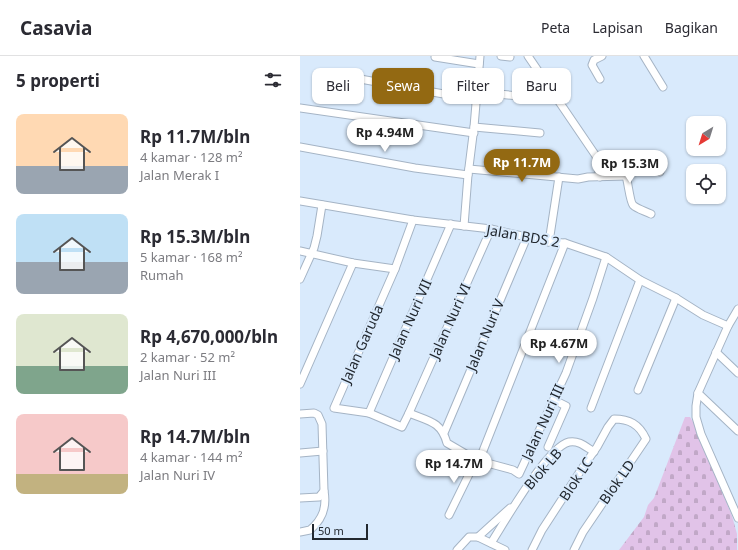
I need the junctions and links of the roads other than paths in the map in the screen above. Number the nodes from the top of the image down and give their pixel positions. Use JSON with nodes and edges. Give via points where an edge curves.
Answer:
{"nodes":[{"id":1,"x":480,"y":56,"type":"edge"},
{"id":2,"x":501,"y":56,"type":"edge"},
{"id":3,"x":528,"y":56,"type":"edge"},
{"id":4,"x":602,"y":56,"type":"edge"},
{"id":5,"x":644,"y":56,"type":"edge"},
{"id":6,"x":435,"y":57,"type":"dead end"},
{"id":7,"x":510,"y":57,"type":"dead end"},
{"id":8,"x":480,"y":64,"type":"junction"},
{"id":9,"x":480,"y":68,"type":"edge"},
{"id":10,"x":600,"y":79,"type":"dead end"},
{"id":11,"x":364,"y":80,"type":"edge"},
{"id":12,"x":663,"y":87,"type":"dead end"},
{"id":13,"x":442,"y":94,"type":"edge"},
{"id":14,"x":477,"y":104,"type":"edge"},
{"id":15,"x":300,"y":108,"type":"edge"},
{"id":16,"x":474,"y":130,"type":"junction"},
{"id":17,"x":540,"y":133,"type":"dead end"},
{"id":18,"x":300,"y":147,"type":"edge"},
{"id":19,"x":468,"y":172,"type":"junction"},
{"id":20,"x":660,"y":172,"type":"dead end"},
{"id":21,"x":626,"y":176,"type":"junction"},
{"id":22,"x":559,"y":177,"type":"junction"},
{"id":23,"x":600,"y":177,"type":"junction"},
{"id":24,"x":300,"y":201,"type":"edge"},
{"id":25,"x":322,"y":205,"type":"junction"},
{"id":26,"x":651,"y":214,"type":"dead end"},
{"id":27,"x":413,"y":220,"type":"junction"},
{"id":28,"x":451,"y":224,"type":"junction"},
{"id":29,"x":464,"y":226,"type":"junction"},
{"id":30,"x":490,"y":229,"type":"junction"},
{"id":31,"x":527,"y":237,"type":"junction"},
{"id":32,"x":549,"y":242,"type":"junction"},
{"id":33,"x":565,"y":243,"type":"junction"},
{"id":34,"x":300,"y":251,"type":"edge"},
{"id":35,"x":310,"y":254,"type":"junction"},
{"id":36,"x":606,"y":257,"type":"junction"},
{"id":37,"x":353,"y":263,"type":"junction"},
{"id":38,"x":395,"y":270,"type":"junction"},
{"id":39,"x":300,"y":279,"type":"edge"},
{"id":40,"x":640,"y":280,"type":"junction"},
{"id":41,"x":676,"y":298,"type":"junction"},
{"id":42,"x":738,"y":309,"type":"edge"},
{"id":43,"x":728,"y":326,"type":"junction"},
{"id":44,"x":716,"y":352,"type":"junction"},
{"id":45,"x":738,"y":373,"type":"edge"},
{"id":46,"x":300,"y":384,"type":"edge"},
{"id":47,"x":638,"y":390,"type":"dead end"},
{"id":48,"x":698,"y":393,"type":"junction"},
{"id":49,"x":554,"y":400,"type":"junction"},
{"id":50,"x":590,"y":408,"type":"dead end"},
{"id":51,"x":369,"y":413,"type":"junction"},
{"id":52,"x":409,"y":413,"type":"junction"},
{"id":53,"x":300,"y":414,"type":"edge"},
{"id":54,"x":626,"y":419,"type":"joint"},
{"id":55,"x":738,"y":431,"type":"edge"},
{"id":56,"x":444,"y":433,"type":"junction"},
{"id":57,"x":548,"y":447,"type":"dead end"},
{"id":58,"x":323,"y":451,"type":"junction"},
{"id":59,"x":594,"y":452,"type":"junction"},
{"id":60,"x":300,"y":453,"type":"edge"},
{"id":61,"x":478,"y":460,"type":"junction"},
{"id":62,"x":324,"y":493,"type":"junction"},
{"id":63,"x":300,"y":498,"type":"edge"},
{"id":64,"x":517,"y":501,"type":"junction"},
{"id":65,"x":449,"y":515,"type":"dead end"},
{"id":66,"x":738,"y":518,"type":"edge"},
{"id":67,"x":300,"y":532,"type":"edge"},
{"id":68,"x":478,"y":537,"type":"junction"},
{"id":69,"x":491,"y":543,"type":"junction"},
{"id":70,"x":457,"y":550,"type":"edge"},
{"id":71,"x":505,"y":550,"type":"edge"},
{"id":72,"x":532,"y":550,"type":"edge"},
{"id":73,"x":574,"y":550,"type":"edge"}],
"edges":[{"from":1,"to":8,"type":"street"},
{"from":2,"to":7,"type":"street"},
{"from":3,"to":23,"type":"street","via":[[596,156]]},
{"from":4,"to":10,"type":"street","via":[[594,60],[592,65]]},
{"from":5,"to":12,"type":"street"},
{"from":6,"to":8,"type":"street"},
{"from":8,"to":9,"type":"street"},
{"from":11,"to":13,"type":"street"},
{"from":14,"to":16,"type":"street"},
{"from":15,"to":16,"type":"street"},
{"from":16,"to":17,"type":"street"},
{"from":16,"to":19,"type":"street"},
{"from":18,"to":19,"type":"street","via":[[415,168]]},
{"from":19,"to":22,"type":"street"},
{"from":19,"to":29,"type":"street"},
{"from":20,"to":21,"type":"street","via":[[645,163],[633,166]]},
{"from":21,"to":23,"type":"street"},
{"from":21,"to":26,"type":"street","via":[[632,204]]},
{"from":22,"to":23,"type":"street"},
{"from":22,"to":32,"type":"street"},
{"from":24,"to":25,"type":"street","name":"Jalan BDS 2"},
{"from":25,"to":27,"type":"street","name":"Jalan BDS 2"},
{"from":25,"to":35,"type":"street","via":[[317,236]]},
{"from":27,"to":28,"type":"street","name":"Jalan BDS 2"},
{"from":27,"to":38,"type":"street"},
{"from":28,"to":29,"type":"street","name":"Jalan BDS 2"},
{"from":28,"to":51,"type":"street","name":"Jalan Nuri VII"},
{"from":29,"to":30,"type":"street","name":"Jalan BDS 2"},
{"from":30,"to":31,"type":"street","name":"Jalan BDS 2"},
{"from":30,"to":52,"type":"street","name":"Jalan Nuri VI"},
{"from":31,"to":32,"type":"street","name":"Jalan BDS 2"},
{"from":31,"to":56,"type":"street","name":"Jalan Nuri V"},
{"from":32,"to":33,"type":"street","name":"Jalan BDS 2"},
{"from":33,"to":36,"type":"street","name":"Jalan BDS 2"},
{"from":33,"to":61,"type":"street"},
{"from":34,"to":35,"type":"street"},
{"from":35,"to":37,"type":"street"},
{"from":35,"to":39,"type":"street"},
{"from":36,"to":40,"type":"street","name":"Jalan BDS 2"},
{"from":36,"to":49,"type":"street","name":"Jalan Nuri III","via":[[594,298]]},
{"from":37,"to":38,"type":"street"},
{"from":37,"to":46,"type":"street"},
{"from":38,"to":51,"type":"street","name":"Jalan Garuda","via":[[334,408]]},
{"from":40,"to":41,"type":"street","name":"Jalan BDS 2"},
{"from":40,"to":50,"type":"street"},
{"from":41,"to":43,"type":"street","name":"Jalan BDS 2","via":[[703,315]]},
{"from":41,"to":47,"type":"street"},
{"from":42,"to":43,"type":"street"},
{"from":43,"to":44,"type":"street"},
{"from":44,"to":45,"type":"street"},
{"from":44,"to":48,"type":"street"},
{"from":48,"to":55,"type":"street"},
{"from":48,"to":66,"type":"street","via":[[696,417],[701,434]]},
{"from":49,"to":57,"type":"street","via":[[566,406]]},
{"from":49,"to":61,"type":"street","name":"Jalan Nuri III","via":[[518,474]]},
{"from":51,"to":52,"type":"street","name":"Jalan Nuri VI","via":[[402,427]]},
{"from":52,"to":56,"type":"street","via":[[438,425]]},
{"from":53,"to":58,"type":"street","via":[[318,415],[322,424]]},
{"from":54,"to":59,"type":"street","name":"Blok LC","via":[[614,419]]},
{"from":54,"to":73,"type":"street","name":"Blok LD","via":[[642,430],[646,439],[583,532]]},
{"from":56,"to":61,"type":"street","via":[[447,442]]},
{"from":58,"to":60,"type":"street"},
{"from":58,"to":62,"type":"street"},
{"from":59,"to":64,"type":"street","name":"Blok LB","via":[[578,442],[568,442],[553,453]]},
{"from":59,"to":72,"type":"street","name":"Blok LC","via":[[542,530]]},
{"from":61,"to":65,"type":"street"},
{"from":62,"to":63,"type":"street","via":[[319,497]]},
{"from":62,"to":67,"type":"street","via":[[326,502],[320,518],[310,530]]},
{"from":64,"to":68,"type":"street","name":"Blok LB"},
{"from":64,"to":69,"type":"street","name":"Blok LB"},
{"from":68,"to":69,"type":"street"},
{"from":68,"to":70,"type":"street","name":"Blok LB","via":[[469,538]]},
{"from":69,"to":71,"type":"street"}]}
